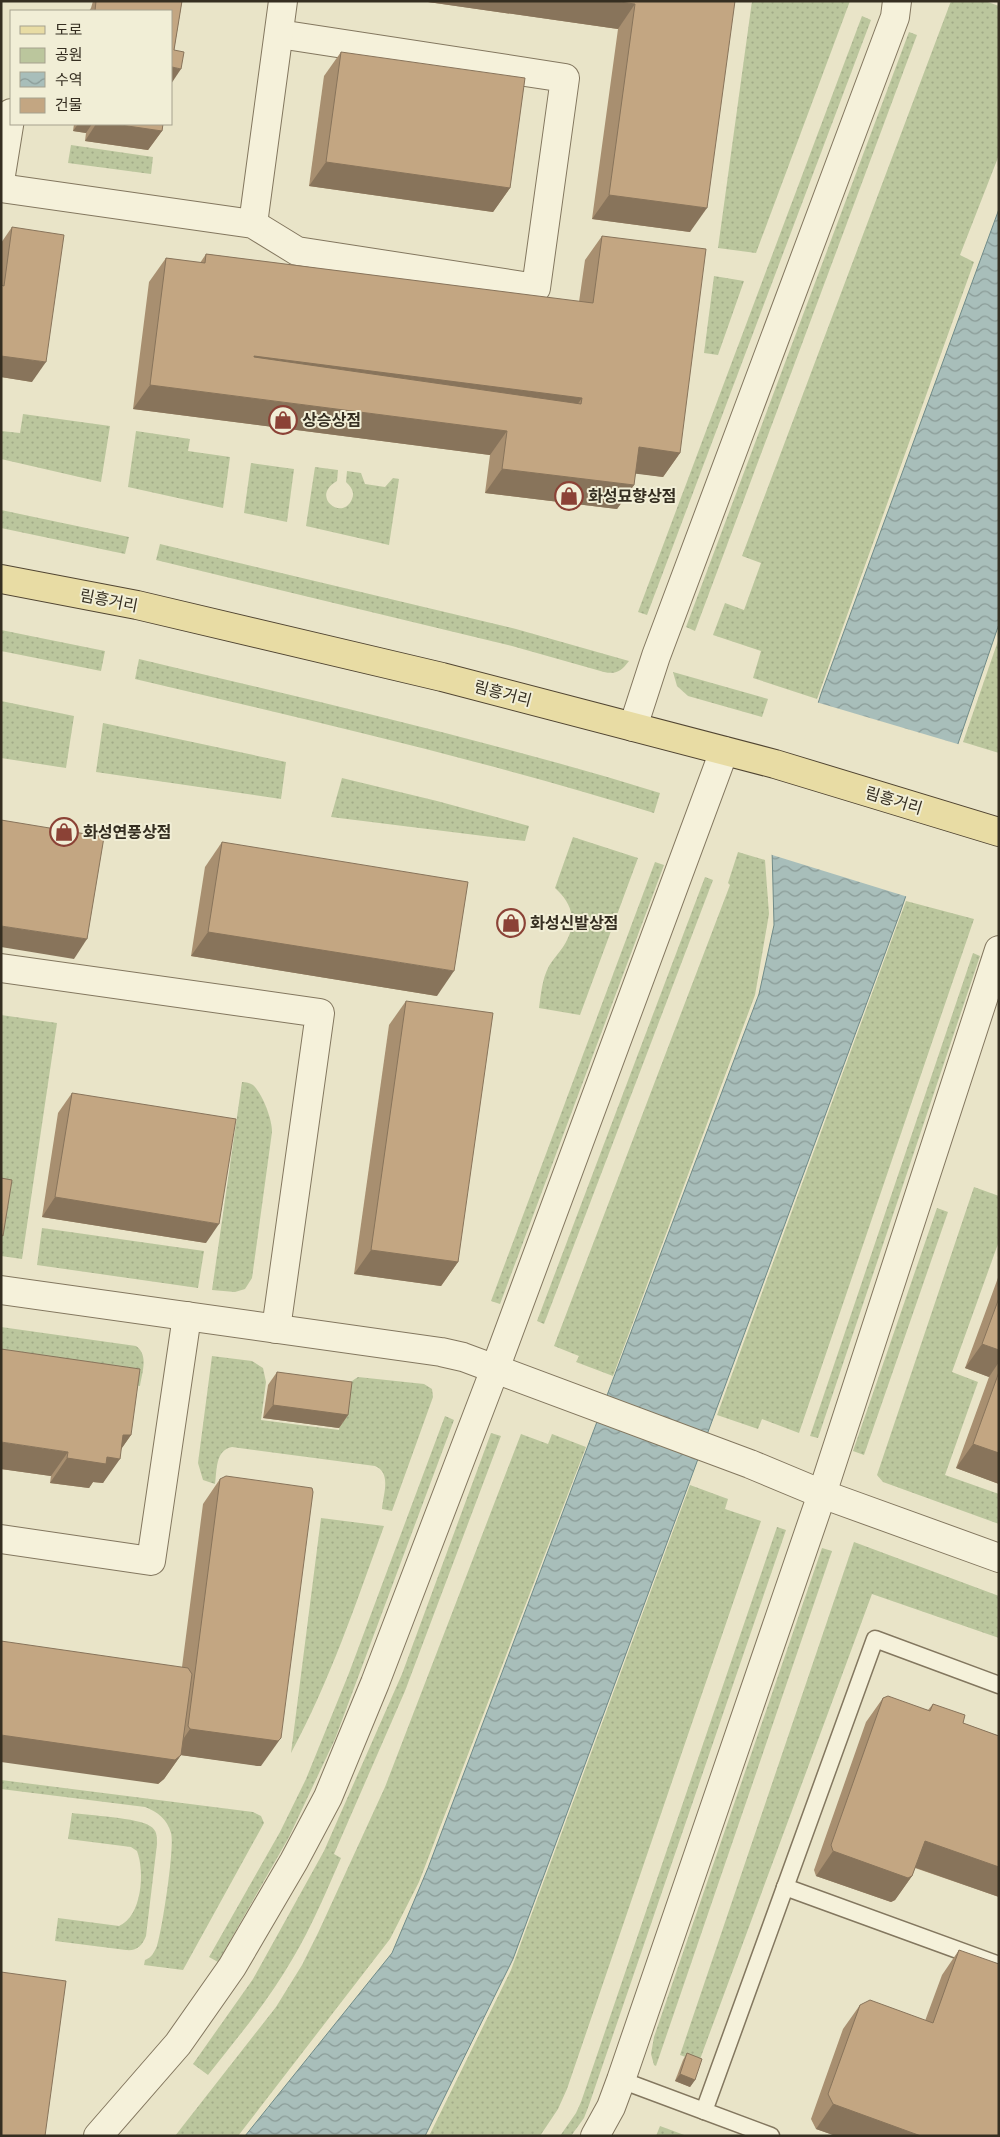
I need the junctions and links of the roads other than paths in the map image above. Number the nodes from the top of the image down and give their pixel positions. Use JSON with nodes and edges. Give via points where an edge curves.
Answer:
{"nodes":[{"id":1,"x":283,"y":1,"type":"edge"},
{"id":2,"x":897,"y":1,"type":"edge"},
{"id":3,"x":279,"y":34,"type":"junction"},
{"id":4,"x":10,"y":119,"type":"edge"},
{"id":5,"x":1,"y":175,"type":"edge"},
{"id":6,"x":1,"y":188,"type":"edge"},
{"id":7,"x":253,"y":224,"type":"junction"},
{"id":8,"x":1,"y":580,"type":"edge"},
{"id":9,"x":633,"y":727,"type":"junction"},
{"id":10,"x":724,"y":751,"type":"junction"},
{"id":11,"x":996,"y":831,"type":"edge"},
{"id":12,"x":999,"y":950,"type":"edge"},
{"id":13,"x":1,"y":968,"type":"edge"},
{"id":14,"x":1,"y":1290,"type":"edge"},
{"id":15,"x":187,"y":1316,"type":"junction"},
{"id":16,"x":276,"y":1329,"type":"junction"},
{"id":17,"x":495,"y":1369,"type":"junction"},
{"id":18,"x":822,"y":1494,"type":"junction"},
{"id":19,"x":1,"y":1539,"type":"edge"},
{"id":20,"x":999,"y":1558,"type":"edge"},
{"id":21,"x":999,"y":1685,"type":"edge"},
{"id":22,"x":786,"y":1887,"type":"junction"},
{"id":23,"x":999,"y":1964,"type":"edge"},
{"id":24,"x":621,"y":2080,"type":"junction"},
{"id":25,"x":704,"y":2111,"type":"junction"},
{"id":26,"x":98,"y":2136,"type":"edge"},
{"id":27,"x":595,"y":2136,"type":"edge"},
{"id":28,"x":771,"y":2136,"type":"edge"}],
"edges":[{"from":1,"to":3,"type":"street"},
{"from":2,"to":9,"type":"street","via":[[895,17],[656,656]]},
{"from":3,"to":7,"type":"street"},
{"from":3,"to":7,"type":"street","via":[[565,78],[536,288],[297,250]]},
{"from":4,"to":5,"type":"street"},
{"from":6,"to":7,"type":"street"},
{"from":8,"to":9,"type":"main road","name":"림흥거리","via":[[137,605],[442,676]]},
{"from":9,"to":10,"type":"main road","name":"림흥거리"},
{"from":10,"to":11,"type":"main road","name":"림흥거리"},
{"from":10,"to":17,"type":"street"},
{"from":12,"to":18,"type":"street"},
{"from":13,"to":16,"type":"street","via":[[320,1013]]},
{"from":14,"to":15,"type":"street"},
{"from":15,"to":16,"type":"street"},
{"from":15,"to":19,"type":"street","via":[[151,1561]]},
{"from":16,"to":17,"type":"street","via":[[441,1352]]},
{"from":17,"to":18,"type":"street"},
{"from":17,"to":26,"type":"street","via":[[328,1797],[232,1967],[178,2044]]},
{"from":18,"to":20,"type":"street"},
{"from":18,"to":24,"type":"street"},
{"from":21,"to":22,"type":"lane","via":[[875,1639]]},
{"from":22,"to":23,"type":"lane"},
{"from":22,"to":25,"type":"lane"},
{"from":24,"to":25,"type":"lane"},
{"from":24,"to":27,"type":"street"},
{"from":25,"to":28,"type":"lane"}]}
